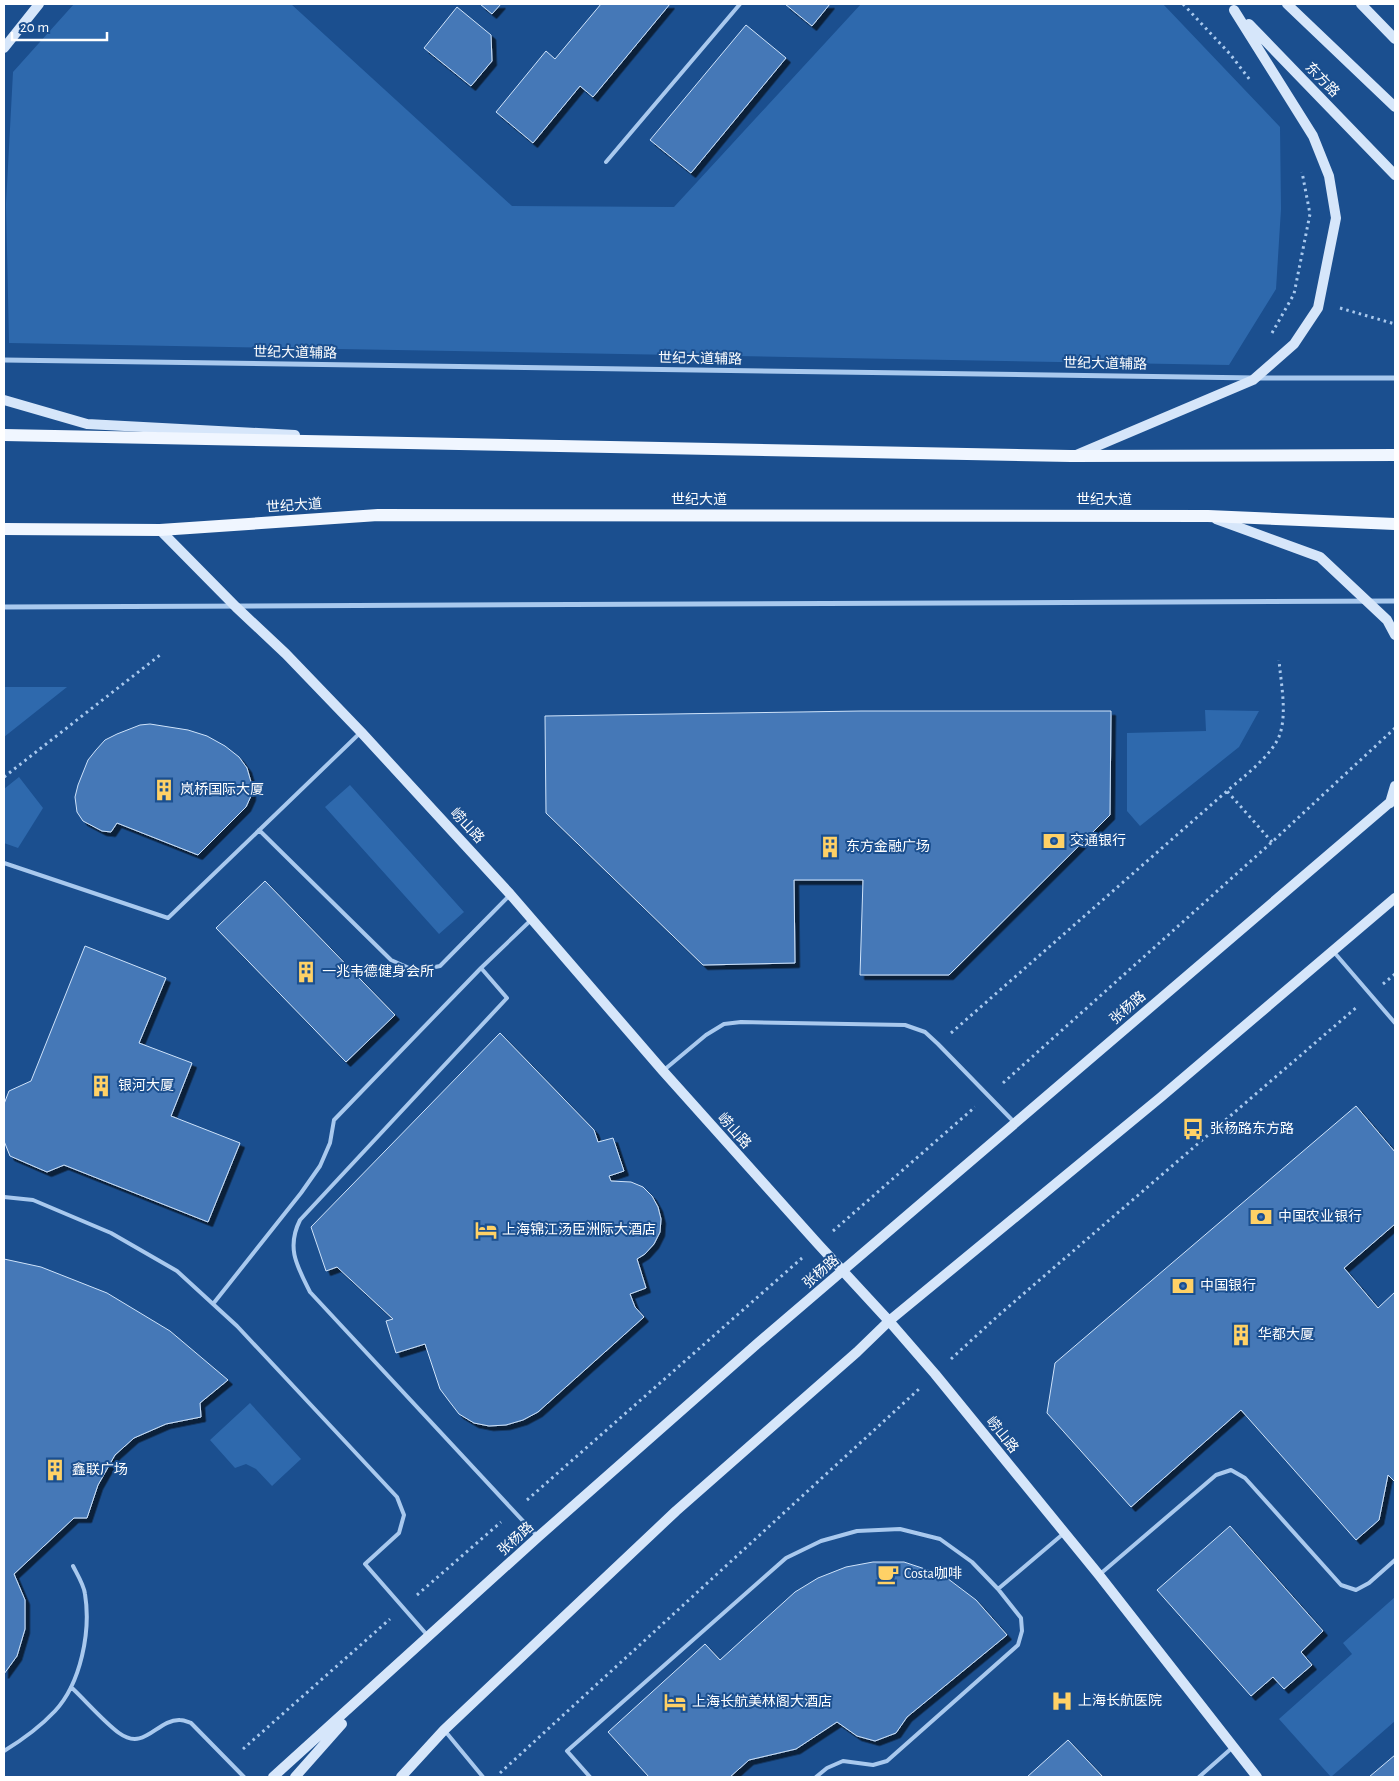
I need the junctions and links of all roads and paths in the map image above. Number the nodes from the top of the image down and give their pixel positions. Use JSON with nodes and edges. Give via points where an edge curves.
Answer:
{"nodes":[{"id":1,"x":39,"y":4,"type":"edge"},
{"id":2,"x":740,"y":4,"type":"edge"},
{"id":3,"x":1182,"y":4,"type":"edge"},
{"id":4,"x":1287,"y":4,"type":"edge"},
{"id":5,"x":1361,"y":4,"type":"edge"},
{"id":6,"x":1232,"y":7,"type":"edge"},
{"id":7,"x":1395,"y":39,"type":"edge"},
{"id":8,"x":4,"y":48,"type":"edge"},
{"id":9,"x":1254,"y":85,"type":"dead end"},
{"id":10,"x":1395,"y":106,"type":"edge"},
{"id":11,"x":606,"y":162,"type":"dead end"},
{"id":12,"x":1301,"y":167,"type":"dead end"},
{"id":13,"x":1395,"y":174,"type":"edge"},
{"id":14,"x":1294,"y":294,"type":"junction"},
{"id":15,"x":1320,"y":302,"type":"junction"},
{"id":16,"x":1395,"y":324,"type":"edge"},
{"id":17,"x":1270,"y":336,"type":"dead end"},
{"id":18,"x":4,"y":360,"type":"edge"},
{"id":19,"x":1256,"y":378,"type":"junction"},
{"id":20,"x":1395,"y":378,"type":"edge"},
{"id":21,"x":4,"y":400,"type":"edge"},
{"id":22,"x":4,"y":435,"type":"edge"},
{"id":23,"x":471,"y":444,"type":"junction"},
{"id":24,"x":1395,"y":455,"type":"edge"},
{"id":25,"x":1072,"y":456,"type":"junction"},
{"id":26,"x":1208,"y":516,"type":"junction"},
{"id":27,"x":1395,"y":524,"type":"edge"},
{"id":28,"x":4,"y":529,"type":"edge"},
{"id":29,"x":160,"y":530,"type":"junction"},
{"id":30,"x":1366,"y":601,"type":"junction"},
{"id":31,"x":1395,"y":601,"type":"edge"},
{"id":32,"x":4,"y":607,"type":"edge"},
{"id":33,"x":236,"y":607,"type":"junction"},
{"id":34,"x":1395,"y":635,"type":"edge"},
{"id":35,"x":160,"y":655,"type":"dead end"},
{"id":36,"x":1279,"y":660,"type":"dead end"},
{"id":37,"x":361,"y":732,"type":"junction"},
{"id":38,"x":4,"y":777,"type":"edge"},
{"id":39,"x":1395,"y":786,"type":"edge"},
{"id":40,"x":1227,"y":791,"type":"junction"},
{"id":41,"x":1392,"y":800,"type":"edge"},
{"id":42,"x":259,"y":830,"type":"junction"},
{"id":43,"x":1272,"y":842,"type":"dead end"},
{"id":44,"x":4,"y":863,"type":"edge"},
{"id":45,"x":510,"y":894,"type":"junction"},
{"id":46,"x":1395,"y":898,"type":"edge"},
{"id":47,"x":531,"y":920,"type":"junction"},
{"id":48,"x":1332,"y":951,"type":"junction"},
{"id":49,"x":481,"y":968,"type":"junction"},
{"id":50,"x":1395,"y":1023,"type":"edge"},
{"id":51,"x":938,"y":1044,"type":"junction"},
{"id":52,"x":663,"y":1071,"type":"junction"},
{"id":53,"x":1016,"y":1124,"type":"junction"},
{"id":54,"x":4,"y":1197,"type":"edge"},
{"id":55,"x":843,"y":1271,"type":"junction"},
{"id":56,"x":213,"y":1304,"type":"junction"},
{"id":57,"x":889,"y":1321,"type":"junction"},
{"id":58,"x":1065,"y":1533,"type":"junction"},
{"id":59,"x":538,"y":1537,"type":"junction"},
{"id":60,"x":1395,"y":1560,"type":"edge"},
{"id":61,"x":73,"y":1566,"type":"dead end"},
{"id":62,"x":1099,"y":1575,"type":"junction"},
{"id":63,"x":998,"y":1589,"type":"junction"},
{"id":64,"x":429,"y":1637,"type":"junction"},
{"id":65,"x":71,"y":1687,"type":"junction"},
{"id":66,"x":368,"y":1693,"type":"junction"},
{"id":67,"x":444,"y":1730,"type":"junction"},
{"id":68,"x":1233,"y":1747,"type":"junction"},
{"id":69,"x":4,"y":1751,"type":"edge"},
{"id":70,"x":418,"y":1760,"type":"junction"},
{"id":71,"x":244,"y":1777,"type":"edge"},
{"id":72,"x":274,"y":1777,"type":"edge"},
{"id":73,"x":295,"y":1777,"type":"edge"},
{"id":74,"x":395,"y":1777,"type":"edge"},
{"id":75,"x":402,"y":1777,"type":"edge"},
{"id":76,"x":483,"y":1777,"type":"edge"},
{"id":77,"x":590,"y":1777,"type":"edge"},
{"id":78,"x":816,"y":1777,"type":"edge"},
{"id":79,"x":1199,"y":1777,"type":"edge"},
{"id":80,"x":1257,"y":1777,"type":"edge"}],
"edges":[{"from":1,"to":8,"type":"main road"},
{"from":2,"to":11,"type":"lane"},
{"from":3,"to":9,"type":"path","via":[[1230,54]]},
{"from":4,"to":10,"type":"main road"},
{"from":5,"to":7,"type":"main road"},
{"from":6,"to":13,"type":"main road","name":"东方路"},
{"from":6,"to":15,"type":"main road","via":[[1313,136],[1329,176],[1336,218]]},
{"from":12,"to":14,"type":"path","via":[[1310,214]]},
{"from":14,"to":15,"type":"path"},
{"from":14,"to":17,"type":"path"},
{"from":15,"to":16,"type":"path"},
{"from":15,"to":19,"type":"main road","via":[[1294,344]]},
{"from":18,"to":19,"type":"street","name":"世纪大道辅路"},
{"from":19,"to":20,"type":"street","name":"世纪大道辅路"},
{"from":19,"to":25,"type":"main road"},
{"from":21,"to":23,"type":"main road","via":[[87,424]]},
{"from":22,"to":23,"type":"main road"},
{"from":23,"to":25,"type":"main road"},
{"from":24,"to":25,"type":"main road"},
{"from":26,"to":27,"type":"main road","name":"世纪大道"},
{"from":26,"to":29,"type":"main road","name":"世纪大道","via":[[378,515]]},
{"from":26,"to":30,"type":"main road","via":[[1320,557]]},
{"from":28,"to":29,"type":"main road","name":"世纪大道"},
{"from":29,"to":33,"type":"main road","name":"崂山路"},
{"from":30,"to":31,"type":"street"},
{"from":30,"to":33,"type":"street"},
{"from":30,"to":34,"type":"main road","via":[[1387,620]]},
{"from":32,"to":33,"type":"street"},
{"from":33,"to":37,"type":"main road","name":"崂山路"},
{"from":35,"to":38,"type":"path"},
{"from":36,"to":40,"type":"path","via":[[1283,713],[1279,735],[1267,754]]},
{"from":37,"to":42,"type":"lane"},
{"from":37,"to":45,"type":"main road","name":"崂山路"},
{"from":39,"to":41,"type":"main road"},
{"from":40,"to":43,"type":"path"},
{"from":40,"to":51,"type":"path"},
{"from":41,"to":53,"type":"main road","name":"张杨路"},
{"from":42,"to":44,"type":"lane","via":[[168,918]]},
{"from":42,"to":45,"type":"lane","via":[[391,960],[416,971],[440,966]]},
{"from":45,"to":47,"type":"main road","name":"崂山路"},
{"from":46,"to":48,"type":"main road"},
{"from":47,"to":49,"type":"lane"},
{"from":47,"to":52,"type":"main road","name":"崂山路"},
{"from":48,"to":50,"type":"lane"},
{"from":48,"to":57,"type":"main road","via":[[1154,1104]]},
{"from":49,"to":56,"type":"lane","via":[[334,1120],[330,1143],[320,1166]]},
{"from":49,"to":59,"type":"lane","via":[[507,998],[300,1220],[292,1244],[297,1268],[310,1292]]},
{"from":51,"to":52,"type":"lane","via":[[924,1032],[905,1025],[741,1022],[724,1024],[706,1035]]},
{"from":51,"to":53,"type":"lane"},
{"from":52,"to":55,"type":"main road","name":"崂山路"},
{"from":53,"to":55,"type":"main road","name":"张杨路"},
{"from":54,"to":56,"type":"lane","via":[[33,1200],[112,1233],[177,1271]]},
{"from":55,"to":57,"type":"main road","name":"崂山路"},
{"from":55,"to":59,"type":"main road","name":"张杨路"},
{"from":56,"to":64,"type":"lane","via":[[397,1497],[404,1515],[399,1533],[365,1564]]},
{"from":57,"to":58,"type":"main road","name":"崂山路"},
{"from":57,"to":67,"type":"main road","via":[[676,1510]]},
{"from":58,"to":62,"type":"main road","name":"崂山路"},
{"from":58,"to":63,"type":"lane"},
{"from":59,"to":64,"type":"main road","name":"张杨路"},
{"from":60,"to":62,"type":"lane","via":[[1356,1590],[1341,1585],[1245,1478],[1231,1470],[1216,1474]]},
{"from":61,"to":65,"type":"lane","via":[[85,1592],[86,1626],[82,1658]]},
{"from":62,"to":68,"type":"main road","name":"崂山路"},
{"from":63,"to":77,"type":"lane","via":[[972,1562],[940,1540],[900,1529],[857,1531],[821,1541],[786,1558],[567,1751]]},
{"from":63,"to":78,"type":"lane","via":[[1021,1618],[1022,1632],[1018,1645],[887,1761],[873,1765],[843,1760]]},
{"from":64,"to":66,"type":"main road","name":"张杨路"},
{"from":65,"to":69,"type":"lane","via":[[56,1710],[26,1737]]},
{"from":65,"to":71,"type":"lane","via":[[120,1734],[132,1739],[144,1738],[166,1723],[180,1720],[192,1723]]},
{"from":66,"to":72,"type":"main road","name":"张杨路"},
{"from":66,"to":73,"type":"main road"},
{"from":67,"to":70,"type":"main road"},
{"from":67,"to":76,"type":"lane"},
{"from":68,"to":79,"type":"lane"},
{"from":68,"to":80,"type":"main road","name":"崂山路"},
{"from":70,"to":74,"type":"main road"},
{"from":70,"to":75,"type":"main road"}]}
